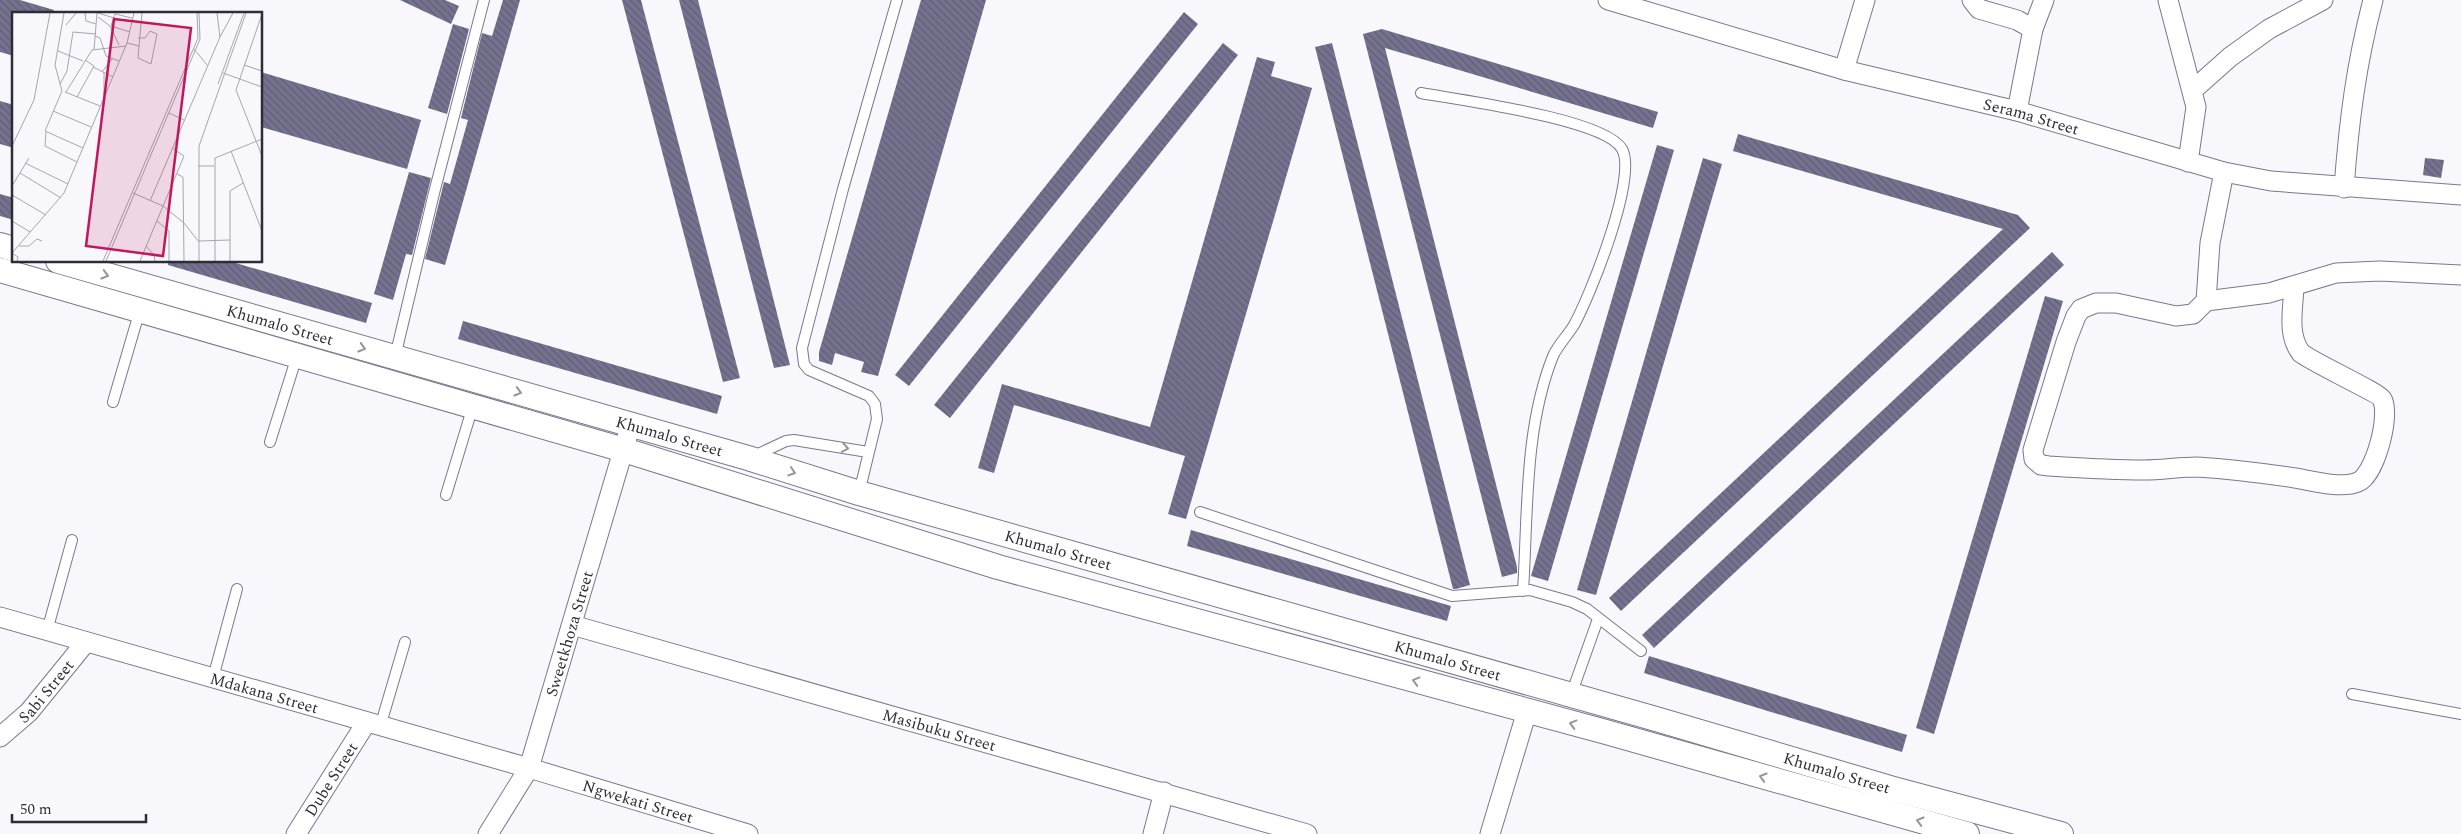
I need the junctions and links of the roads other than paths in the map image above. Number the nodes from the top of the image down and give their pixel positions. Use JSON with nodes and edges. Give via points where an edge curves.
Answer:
{"nodes":[{"id":1,"x":484,"y":0,"type":"edge"},
{"id":2,"x":897,"y":0,"type":"edge"},
{"id":3,"x":1865,"y":0,"type":"edge"},
{"id":4,"x":1972,"y":0,"type":"edge"},
{"id":5,"x":2044,"y":0,"type":"edge"},
{"id":6,"x":2168,"y":0,"type":"edge"},
{"id":7,"x":2323,"y":0,"type":"edge"},
{"id":8,"x":2372,"y":0,"type":"edge"},
{"id":9,"x":1621,"y":2,"type":"edge"},
{"id":10,"x":2033,"y":28,"type":"junction"},
{"id":11,"x":1844,"y":70,"type":"junction"},
{"id":12,"x":2192,"y":90,"type":"junction"},
{"id":13,"x":1421,"y":93,"type":"dead end"},
{"id":14,"x":2017,"y":111,"type":"junction"},
{"id":15,"x":2188,"y":162,"type":"junction"},
{"id":16,"x":2224,"y":172,"type":"junction"},
{"id":17,"x":2344,"y":188,"type":"junction"},
{"id":18,"x":2461,"y":195,"type":"edge"},
{"id":19,"x":62,"y":262,"type":"edge"},
{"id":20,"x":0,"y":270,"type":"edge"},
{"id":21,"x":2461,"y":275,"type":"edge"},
{"id":22,"x":2294,"y":287,"type":"junction"},
{"id":23,"x":2206,"y":301,"type":"junction"},
{"id":24,"x":140,"y":310,"type":"junction"},
{"id":25,"x":297,"y":356,"type":"junction"},
{"id":26,"x":395,"y":357,"type":"junction"},
{"id":27,"x":113,"y":402,"type":"dead end"},
{"id":28,"x":473,"y":406,"type":"junction"},
{"id":29,"x":631,"y":424,"type":"junction"},
{"id":30,"x":270,"y":442,"type":"dead end"},
{"id":31,"x":624,"y":450,"type":"junction"},
{"id":32,"x":868,"y":452,"type":"junction"},
{"id":33,"x":748,"y":458,"type":"junction"},
{"id":34,"x":859,"y":493,"type":"junction"},
{"id":35,"x":446,"y":494,"type":"dead end"},
{"id":36,"x":1200,"y":512,"type":"dead end"},
{"id":37,"x":72,"y":540,"type":"dead end"},
{"id":38,"x":237,"y":589,"type":"dead end"},
{"id":39,"x":1523,"y":591,"type":"junction"},
{"id":40,"x":0,"y":617,"type":"edge"},
{"id":41,"x":1598,"y":619,"type":"junction"},
{"id":42,"x":572,"y":625,"type":"junction"},
{"id":43,"x":48,"y":631,"type":"junction"},
{"id":44,"x":86,"y":642,"type":"junction"},
{"id":45,"x":405,"y":642,"type":"dead end"},
{"id":46,"x":1641,"y":651,"type":"dead end"},
{"id":47,"x":213,"y":678,"type":"junction"},
{"id":48,"x":2352,"y":694,"type":"dead end"},
{"id":49,"x":1571,"y":695,"type":"junction"},
{"id":50,"x":1527,"y":711,"type":"junction"},
{"id":51,"x":2461,"y":714,"type":"edge"},
{"id":52,"x":1656,"y":719,"type":"junction"},
{"id":53,"x":373,"y":725,"type":"junction"},
{"id":54,"x":1606,"y":732,"type":"junction"},
{"id":55,"x":0,"y":737,"type":"edge"},
{"id":56,"x":529,"y":768,"type":"junction"},
{"id":57,"x":1164,"y":792,"type":"junction"},
{"id":58,"x":296,"y":834,"type":"edge"},
{"id":59,"x":488,"y":834,"type":"edge"},
{"id":60,"x":748,"y":834,"type":"edge"},
{"id":61,"x":1153,"y":834,"type":"edge"},
{"id":62,"x":1307,"y":834,"type":"edge"},
{"id":63,"x":1490,"y":834,"type":"edge"},
{"id":64,"x":1967,"y":834,"type":"edge"},
{"id":65,"x":2061,"y":834,"type":"edge"}],
"edges":[{"from":1,"to":26,"type":"lane"},
{"from":2,"to":32,"type":"lane","via":[[802,348],[804,364],[809,370],[869,396],[875,404],[877,419]]},
{"from":3,"to":11,"type":"street"},
{"from":4,"to":10,"type":"street","via":[[1979,9]]},
{"from":5,"to":10,"type":"street"},
{"from":6,"to":12,"type":"street"},
{"from":7,"to":12,"type":"street","via":[[2270,29]]},
{"from":8,"to":17,"type":"street","via":[[2352,92]]},
{"from":9,"to":11,"type":"street","name":"Serama Street"},
{"from":10,"to":14,"type":"street"},
{"from":11,"to":14,"type":"street","name":"Serama Street"},
{"from":12,"to":15,"type":"street","via":[[2197,116]]},
{"from":13,"to":39,"type":"lane","via":[[1570,121],[1607,136],[1622,148],[1627,164],[1621,204],[1589,292],[1574,325],[1554,354],[1535,417]]},
{"from":14,"to":15,"type":"street","name":"Serama Street"},
{"from":15,"to":16,"type":"street","name":"Serama Street"},
{"from":16,"to":17,"type":"street","name":"Serama Street","via":[[2271,181]]},
{"from":16,"to":23,"type":"street","via":[[2210,243]]},
{"from":17,"to":18,"type":"street","name":"Serama Street"},
{"from":19,"to":26,"type":"street","name":"Khumalo Street","one_way":true},
{"from":20,"to":24,"type":"street","name":"Khumalo Street"},
{"from":21,"to":22,"type":"street","via":[[2380,271],[2336,273]]},
{"from":22,"to":23,"type":"street"},
{"from":22,"to":23,"type":"street","via":[[2292,334],[2301,353],[2374,392],[2384,404],[2385,421],[2373,462],[2370,472],[2361,481],[2330,483],[2204,468],[2144,470],[2050,466],[2037,462],[2033,450],[2066,342],[2081,310],[2096,303],[2116,303],[2186,316],[2199,310]]},
{"from":24,"to":25,"type":"street","name":"Khumalo Street"},
{"from":24,"to":27,"type":"lane"},
{"from":25,"to":28,"type":"street","name":"Khumalo Street"},
{"from":25,"to":30,"type":"lane"},
{"from":26,"to":29,"type":"street","name":"Khumalo Street","one_way":true},
{"from":28,"to":31,"type":"street","name":"Khumalo Street"},
{"from":28,"to":35,"type":"lane"},
{"from":29,"to":31,"type":"street","name":"Sweetkhoza Street"},
{"from":29,"to":33,"type":"street","name":"Khumalo Street"},
{"from":31,"to":42,"type":"street","name":"Sweetkhoza Street"},
{"from":50,"to":31,"type":"street","name":"Khumalo Street","one_way":true,"via":[[998,567]]},
{"from":33,"to":32,"type":"lane","one_way":true,"via":[[794,440]]},
{"from":32,"to":34,"type":"lane"},
{"from":33,"to":34,"type":"street","name":"Khumalo Street","one_way":true},
{"from":34,"to":49,"type":"street","name":"Khumalo Street"},
{"from":36,"to":39,"type":"lane","via":[[1452,596]]},
{"from":37,"to":43,"type":"lane"},
{"from":38,"to":47,"type":"lane"},
{"from":39,"to":41,"type":"lane","via":[[1530,590],[1572,602]]},
{"from":40,"to":43,"type":"street","name":"Mdakana Street"},
{"from":41,"to":46,"type":"lane"},
{"from":41,"to":49,"type":"lane"},
{"from":42,"to":56,"type":"street","name":"Sweetkhoza Street"},
{"from":42,"to":57,"type":"street","name":"Masibuku Street"},
{"from":43,"to":44,"type":"street","name":"Mdakana Street"},
{"from":44,"to":47,"type":"street","name":"Mdakana Street"},
{"from":44,"to":55,"type":"street","name":"Sabi Street","via":[[29,712]]},
{"from":45,"to":53,"type":"lane"},
{"from":47,"to":53,"type":"street","name":"Mdakana Street"},
{"from":48,"to":51,"type":"lane"},
{"from":49,"to":52,"type":"street","name":"Khumalo Street"},
{"from":54,"to":50,"type":"street","name":"Khumalo Street","one_way":true},
{"from":50,"to":63,"type":"street"},
{"from":52,"to":54,"type":"street"},
{"from":52,"to":65,"type":"street","name":"Khumalo Street"},
{"from":53,"to":56,"type":"street","name":"Mdakana Street"},
{"from":53,"to":58,"type":"street","name":"Dube Street"},
{"from":64,"to":54,"type":"street","name":"Khumalo Street","one_way":true},
{"from":56,"to":59,"type":"street","name":"Sweetkhoza Street"},
{"from":56,"to":60,"type":"street","name":"Ngwekati Street"},
{"from":57,"to":61,"type":"street"},
{"from":57,"to":62,"type":"street","name":"Masibuku Street"}]}
